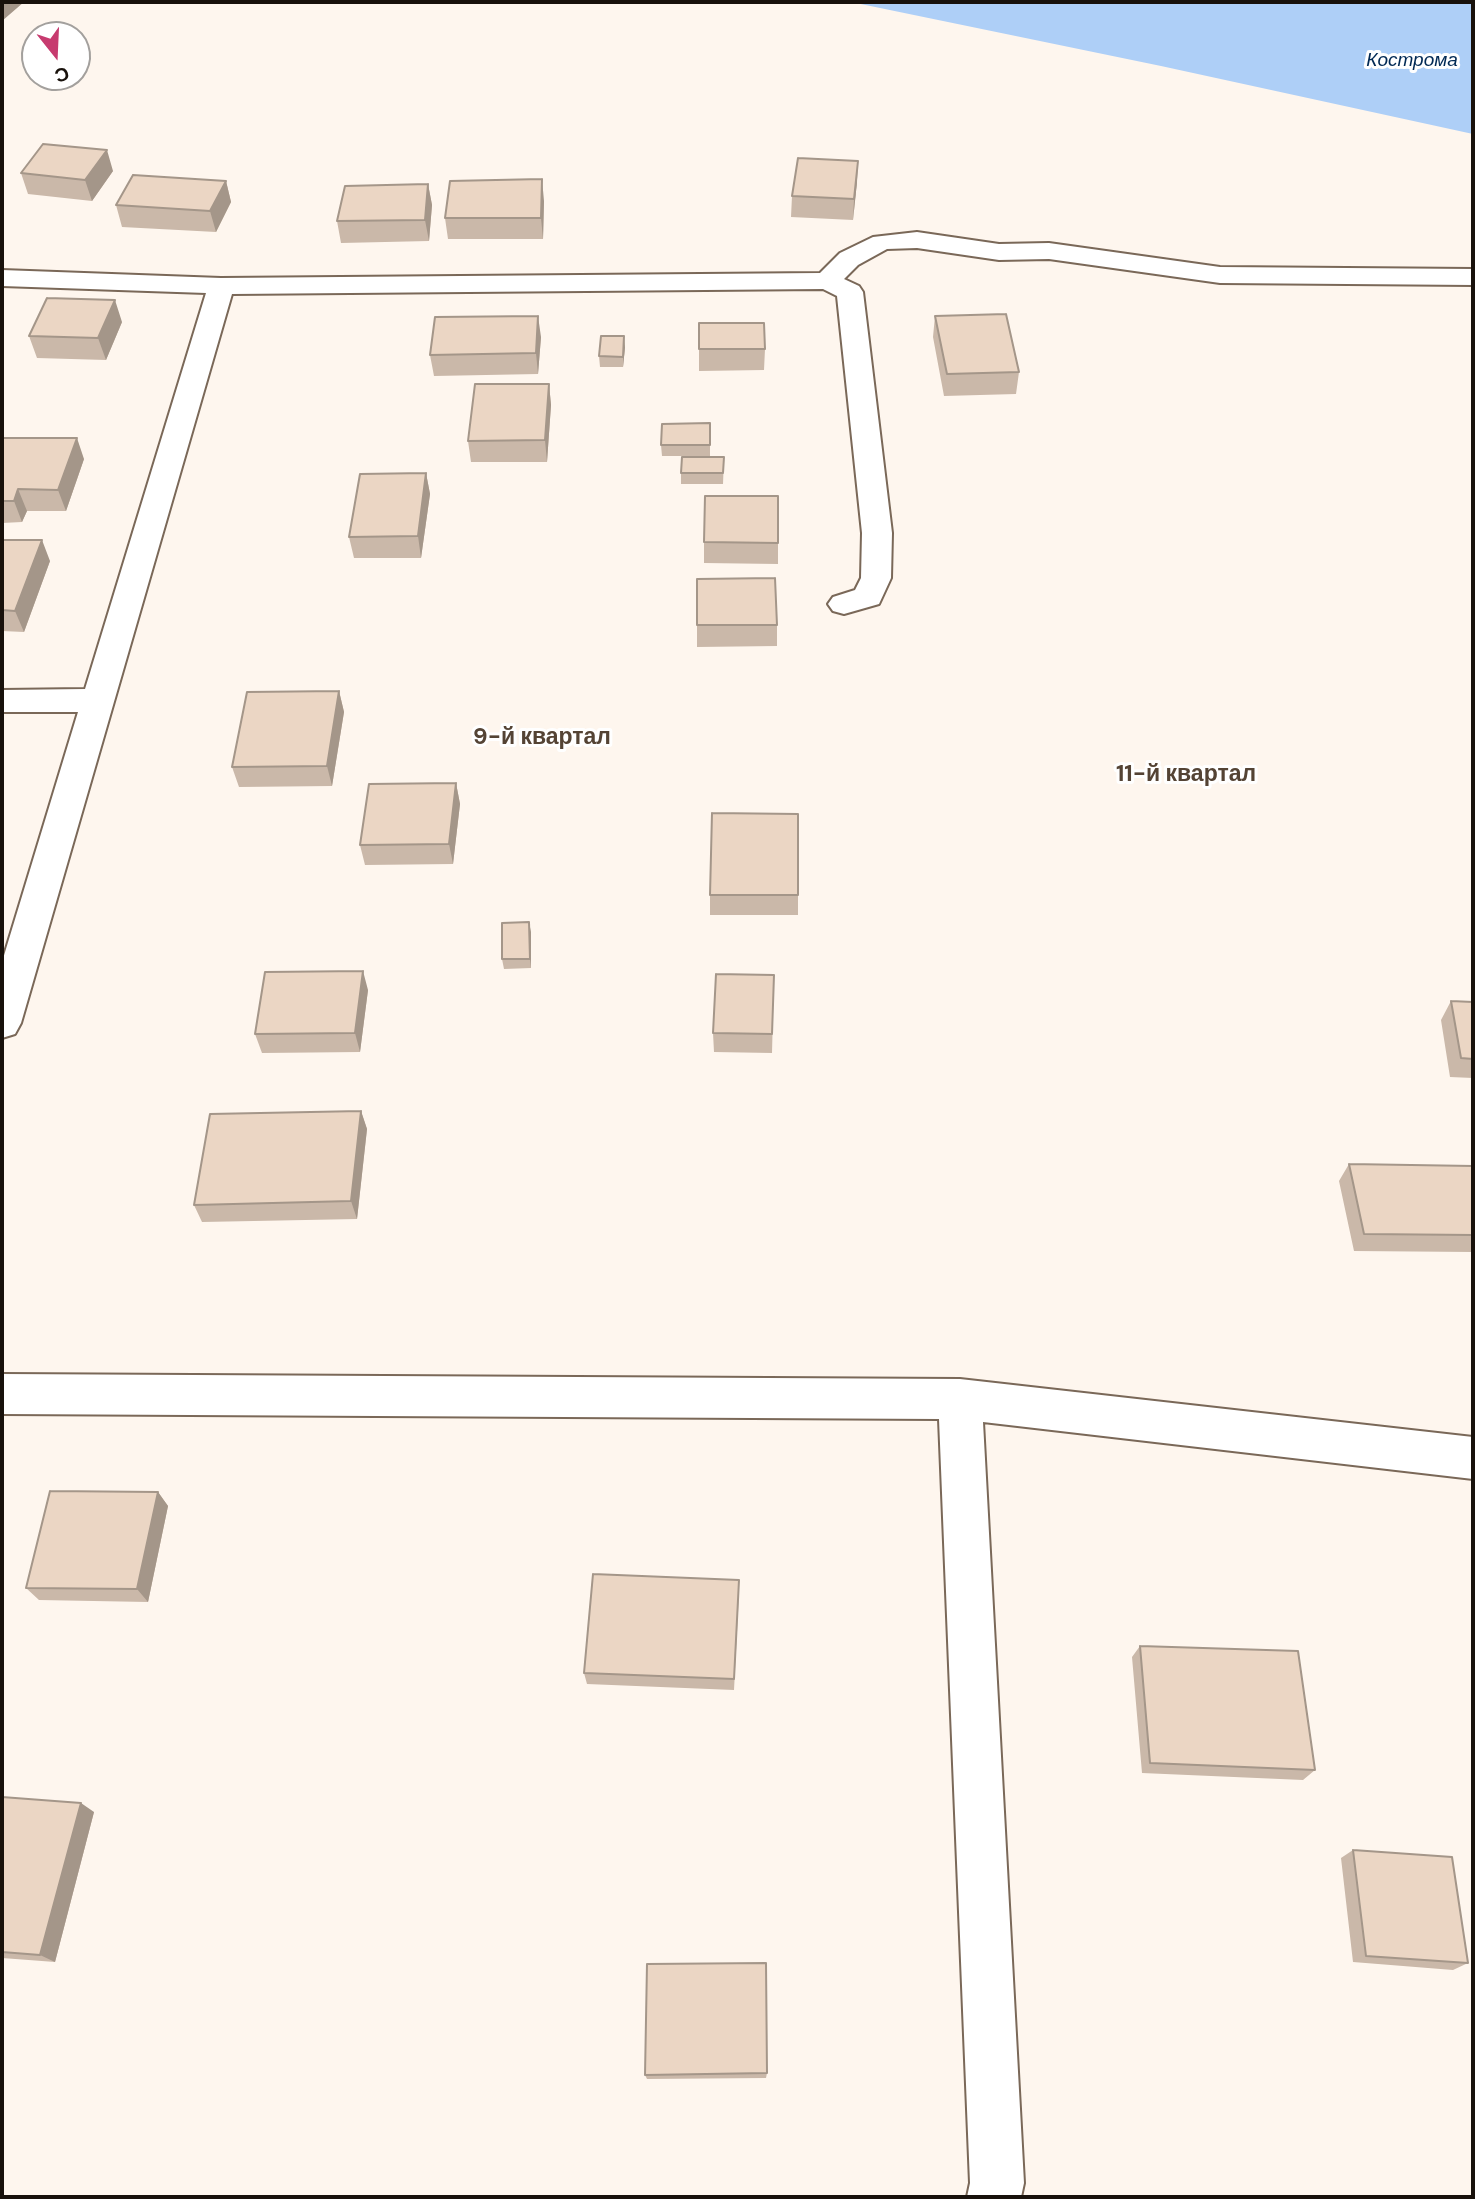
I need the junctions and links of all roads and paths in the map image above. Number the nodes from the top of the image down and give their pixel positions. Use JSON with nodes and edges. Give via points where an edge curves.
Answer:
{"nodes":[{"id":1,"x":1473,"y":277,"type":"edge"},
{"id":2,"x":2,"y":278,"type":"edge"},
{"id":3,"x":827,"y":281,"type":"junction"},
{"id":4,"x":221,"y":286,"type":"junction"},
{"id":5,"x":844,"y":604,"type":"dead end"},
{"id":6,"x":98,"y":700,"type":"junction"},
{"id":7,"x":2,"y":701,"type":"edge"},
{"id":8,"x":2,"y":1023,"type":"edge"},
{"id":9,"x":2,"y":1394,"type":"edge"},
{"id":10,"x":960,"y":1399,"type":"junction"},
{"id":11,"x":1473,"y":1458,"type":"edge"},
{"id":12,"x":994,"y":2197,"type":"edge"}],
"edges":[{"from":1,"to":3,"type":"street","via":[[1220,275],[1049,251],[999,252],[917,240],[882,242],[849,259]]},
{"from":2,"to":4,"type":"street"},
{"from":3,"to":4,"type":"street"},
{"from":3,"to":5,"type":"street","via":[[850,292],[877,533],[876,578],[868,597]]},
{"from":4,"to":6,"type":"street"},
{"from":6,"to":7,"type":"street"},
{"from":6,"to":8,"type":"street"},
{"from":9,"to":10,"type":"street"},
{"from":10,"to":11,"type":"street"},
{"from":10,"to":12,"type":"street","via":[[997,2182]]}]}
